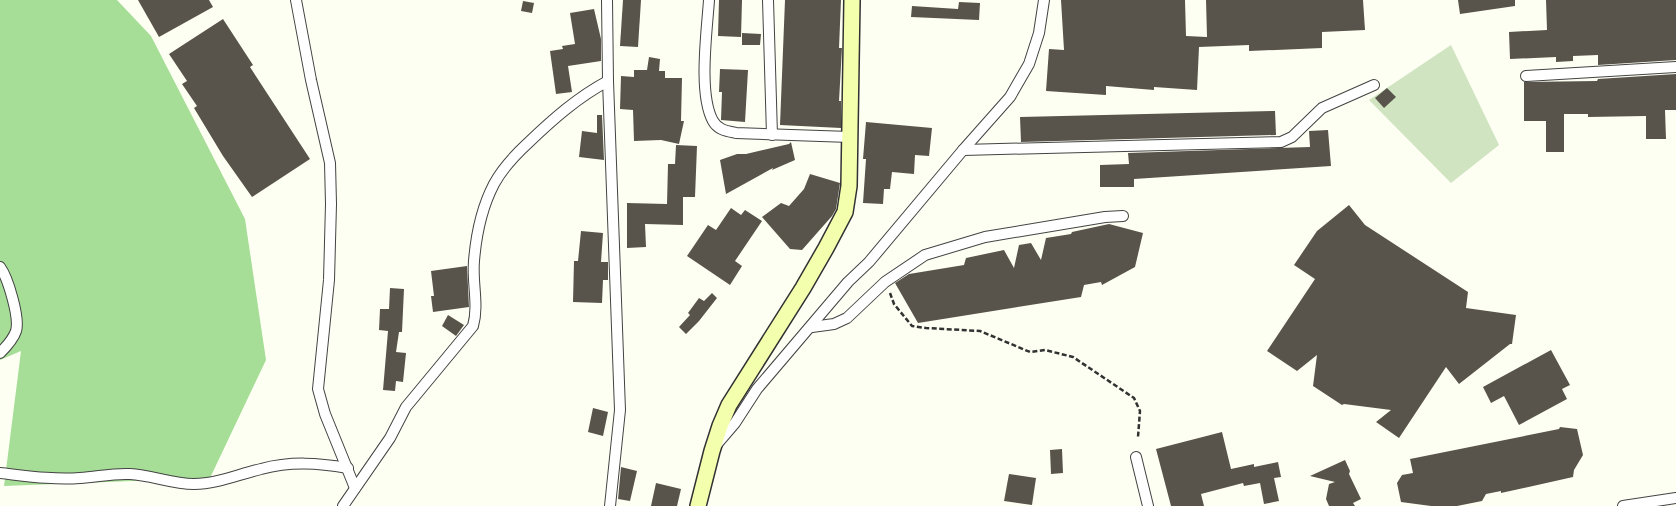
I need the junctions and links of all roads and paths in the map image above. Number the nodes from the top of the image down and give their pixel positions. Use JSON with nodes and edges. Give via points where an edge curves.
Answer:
{"nodes":[{"id":1,"x":296,"y":0,"type":"edge"},
{"id":2,"x":608,"y":0,"type":"edge"},
{"id":3,"x":709,"y":0,"type":"edge"},
{"id":4,"x":768,"y":0,"type":"edge"},
{"id":5,"x":852,"y":0,"type":"edge"},
{"id":6,"x":1044,"y":0,"type":"edge"},
{"id":7,"x":1676,"y":67,"type":"edge"},
{"id":8,"x":1526,"y":76,"type":"dead end"},
{"id":9,"x":608,"y":81,"type":"junction"},
{"id":10,"x":1374,"y":85,"type":"dead end"},
{"id":11,"x":772,"y":135,"type":"junction"},
{"id":12,"x":850,"y":137,"type":"junction"},
{"id":13,"x":962,"y":150,"type":"junction"},
{"id":14,"x":1123,"y":216,"type":"dead end"},
{"id":15,"x":0,"y":267,"type":"edge"},
{"id":16,"x":885,"y":282,"type":"junction"},
{"id":17,"x":812,"y":327,"type":"junction"},
{"id":18,"x":0,"y":353,"type":"edge"},
{"id":19,"x":1138,"y":438,"type":"dead end"},
{"id":20,"x":712,"y":451,"type":"junction"},
{"id":21,"x":1136,"y":457,"type":"dead end"},
{"id":22,"x":348,"y":468,"type":"junction"},
{"id":23,"x":0,"y":473,"type":"edge"},
{"id":24,"x":355,"y":488,"type":"junction"},
{"id":25,"x":1676,"y":498,"type":"edge"},
{"id":26,"x":343,"y":506,"type":"edge"},
{"id":27,"x":610,"y":506,"type":"edge"},
{"id":28,"x":698,"y":506,"type":"edge"},
{"id":29,"x":1148,"y":506,"type":"edge"},
{"id":30,"x":1624,"y":506,"type":"edge"}],
"edges":[{"from":1,"to":22,"type":"street","via":[[330,163],[329,280],[318,389]]},
{"from":2,"to":9,"type":"street"},
{"from":3,"to":11,"type":"street","via":[[706,102],[713,122],[723,130],[736,133]]},
{"from":4,"to":11,"type":"street"},
{"from":5,"to":12,"type":"street"},
{"from":6,"to":13,"type":"street","via":[[1039,32],[1019,84]]},
{"from":7,"to":8,"type":"street"},
{"from":9,"to":24,"type":"street","via":[[558,114],[512,159],[494,184],[480,221],[474,262],[476,312],[473,326],[406,407],[390,438]]},
{"from":9,"to":27,"type":"street","via":[[620,410]]},
{"from":10,"to":13,"type":"street","via":[[1322,108],[1292,137],[1281,142]]},
{"from":11,"to":12,"type":"street"},
{"from":12,"to":20,"type":"street","via":[[850,186],[845,212],[803,288],[729,405]]},
{"from":13,"to":17,"type":"street"},
{"from":14,"to":16,"type":"street","via":[[986,237],[925,255]]},
{"from":15,"to":18,"type":"street","via":[[12,301],[16,330]]},
{"from":16,"to":17,"type":"street","via":[[846,318],[834,324]]},
{"from":16,"to":19,"type":"path","via":[[894,304],[912,326],[980,331],[1030,352],[1045,350],[1073,357],[1134,398],[1140,411]]},
{"from":17,"to":20,"type":"street","via":[[757,389]]},
{"from":20,"to":28,"type":"street"},
{"from":21,"to":29,"type":"street"},
{"from":22,"to":23,"type":"street","via":[[315,463],[286,464],[194,484],[128,474],[51,478]]},
{"from":22,"to":24,"type":"street"},
{"from":24,"to":26,"type":"street"},
{"from":25,"to":30,"type":"street"}]}
